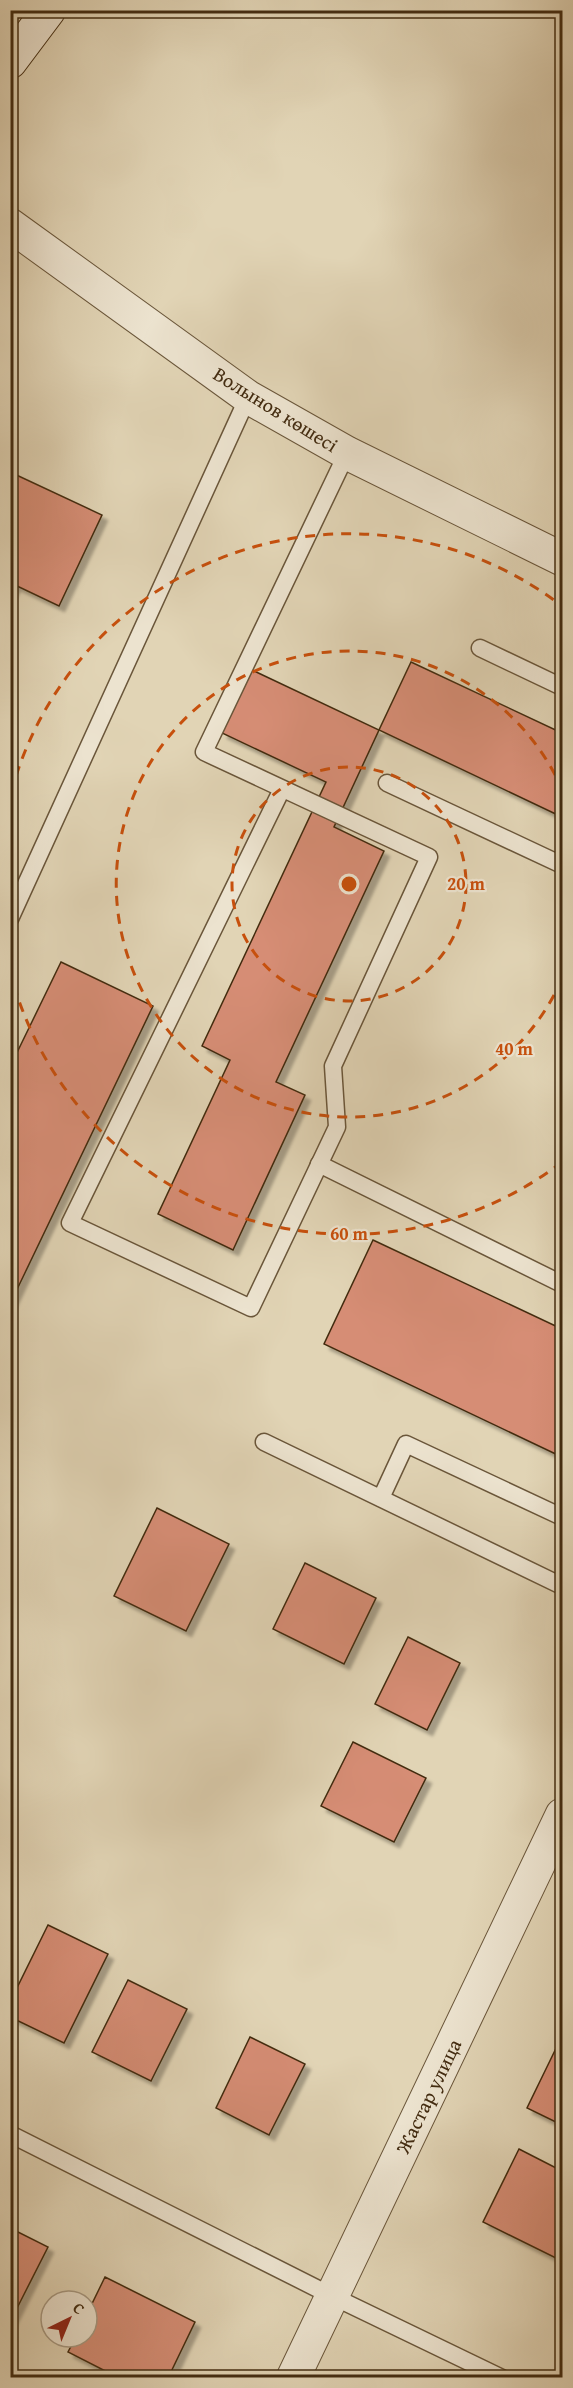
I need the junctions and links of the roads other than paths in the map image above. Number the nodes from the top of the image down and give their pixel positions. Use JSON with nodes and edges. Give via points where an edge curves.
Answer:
{"nodes":[{"id":1,"x":49,"y":10,"type":"edge"},
{"id":2,"x":10,"y":62,"type":"edge"},
{"id":3,"x":10,"y":225,"type":"edge"},
{"id":4,"x":248,"y":397,"type":"junction"},
{"id":5,"x":347,"y":453,"type":"junction"},
{"id":6,"x":562,"y":559,"type":"edge"},
{"id":7,"x":480,"y":648,"type":"dead end"},
{"id":8,"x":562,"y":687,"type":"edge"},
{"id":9,"x":387,"y":783,"type":"dead end"},
{"id":10,"x":282,"y":789,"type":"junction"},
{"id":11,"x":562,"y":866,"type":"edge"},
{"id":12,"x":10,"y":919,"type":"edge"},
{"id":13,"x":319,"y":1164,"type":"junction"},
{"id":14,"x":562,"y":1284,"type":"edge"},
{"id":15,"x":264,"y":1442,"type":"dead end"},
{"id":16,"x":381,"y":1498,"type":"junction"},
{"id":17,"x":562,"y":1517,"type":"edge"},
{"id":18,"x":562,"y":1586,"type":"edge"},
{"id":19,"x":562,"y":1815,"type":"edge"},
{"id":20,"x":10,"y":2134,"type":"edge"},
{"id":21,"x":332,"y":2296,"type":"junction"},
{"id":22,"x":293,"y":2378,"type":"edge"},
{"id":23,"x":502,"y":2378,"type":"edge"}],
"edges":[{"from":1,"to":2,"type":"street"},
{"from":3,"to":4,"type":"street","name":"Волынов көшесі"},
{"from":4,"to":5,"type":"street","name":"Волынов көшесі"},
{"from":4,"to":12,"type":"lane"},
{"from":5,"to":6,"type":"street","name":"Волынов көшесі"},
{"from":5,"to":10,"type":"lane","via":[[204,752]]},
{"from":7,"to":8,"type":"lane"},
{"from":9,"to":11,"type":"lane"},
{"from":10,"to":13,"type":"lane","via":[[429,856],[333,1066],[337,1127]]},
{"from":10,"to":13,"type":"lane","via":[[70,1223],[251,1308]]},
{"from":13,"to":14,"type":"lane"},
{"from":15,"to":16,"type":"lane"},
{"from":16,"to":17,"type":"lane","via":[[406,1444]]},
{"from":16,"to":18,"type":"lane"},
{"from":19,"to":21,"type":"street","name":"Жастар улица"},
{"from":20,"to":21,"type":"lane"},
{"from":21,"to":22,"type":"street","name":"Жастар улица"},
{"from":21,"to":23,"type":"lane"}]}
